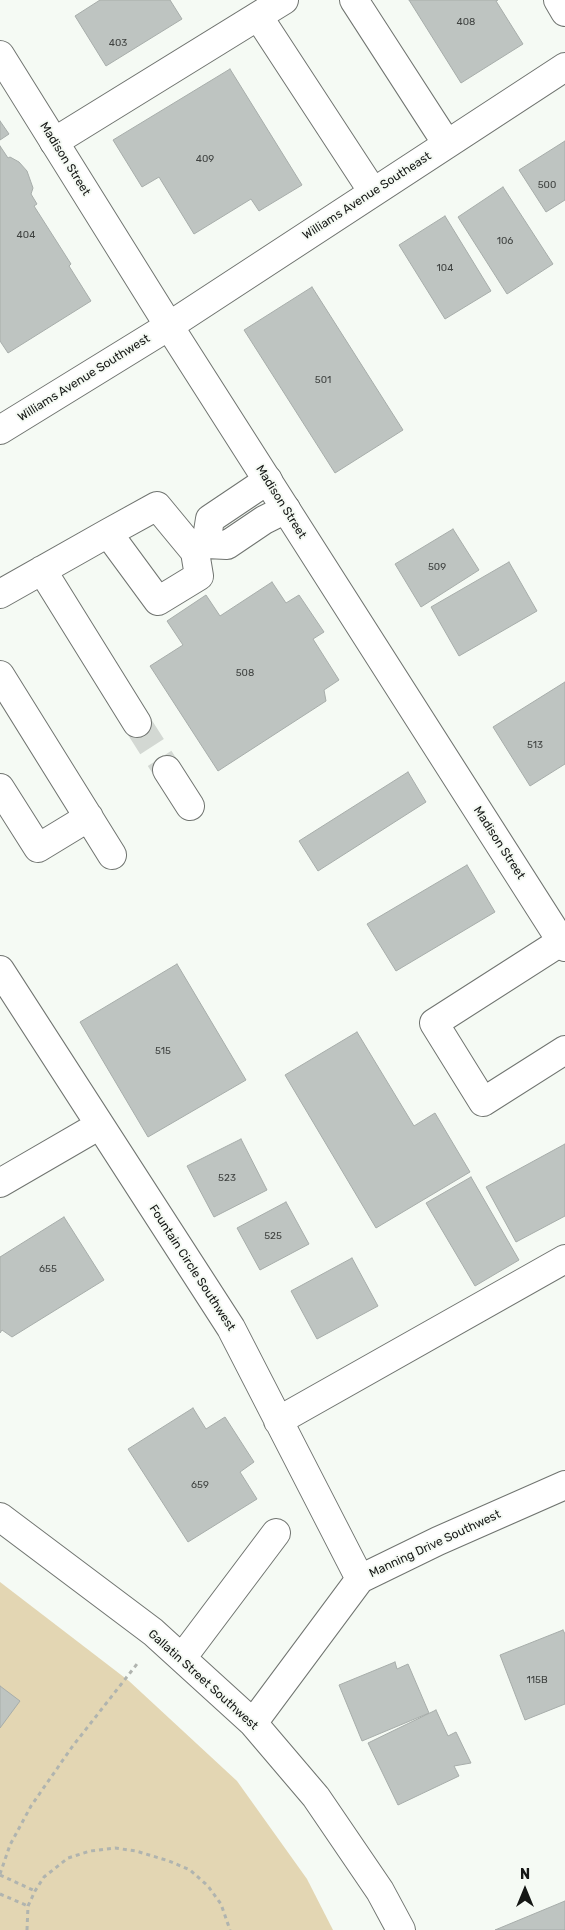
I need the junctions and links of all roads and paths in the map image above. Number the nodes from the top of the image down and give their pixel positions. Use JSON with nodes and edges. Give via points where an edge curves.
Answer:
{"nodes":[{"id":1,"x":284,"y":0,"type":"edge"},
{"id":2,"x":354,"y":0,"type":"edge"},
{"id":3,"x":558,"y":0,"type":"edge"},
{"id":4,"x":565,"y":12,"type":"edge"},
{"id":5,"x":258,"y":16,"type":"junction"},
{"id":6,"x":0,"y":55,"type":"edge"},
{"id":7,"x":565,"y":67,"type":"edge"},
{"id":8,"x":54,"y":142,"type":"junction"},
{"id":9,"x":447,"y":144,"type":"junction"},
{"id":10,"x":373,"y":192,"type":"junction"},
{"id":11,"x":169,"y":326,"type":"junction"},
{"id":12,"x":0,"y":430,"type":"edge"},
{"id":13,"x":268,"y":480,"type":"junction"},
{"id":14,"x":286,"y":509,"type":"junction"},
{"id":15,"x":108,"y":532,"type":"junction"},
{"id":16,"x":200,"y":548,"type":"junction"},
{"id":17,"x":42,"y":570,"type":"junction"},
{"id":18,"x":0,"y":594,"type":"edge"},
{"id":19,"x":4,"y":691,"type":"edge"},
{"id":20,"x":137,"y":723,"type":"tunnel mouth"},
{"id":21,"x":168,"y":770,"type":"tunnel mouth"},
{"id":22,"x":0,"y":788,"type":"edge"},
{"id":23,"x":190,"y":806,"type":"dead end"},
{"id":24,"x":88,"y":817,"type":"junction"},
{"id":25,"x":112,"y":855,"type":"dead end"},
{"id":26,"x":563,"y":944,"type":"edge"},
{"id":27,"x":0,"y":970,"type":"edge"},
{"id":28,"x":565,"y":1050,"type":"edge"},
{"id":29,"x":100,"y":1125,"type":"junction"},
{"id":30,"x":0,"y":1183,"type":"edge"},
{"id":31,"x":565,"y":1259,"type":"edge"},
{"id":32,"x":278,"y":1421,"type":"junction"},
{"id":33,"x":565,"y":1485,"type":"edge"},
{"id":34,"x":0,"y":1517,"type":"edge"},
{"id":35,"x":276,"y":1533,"type":"dead end"},
{"id":36,"x":360,"y":1579,"type":"junction"},
{"id":37,"x":182,"y":1658,"type":"junction"},
{"id":38,"x":137,"y":1664,"type":"dead end"},
{"id":39,"x":253,"y":1723,"type":"junction"},
{"id":40,"x":0,"y":1874,"type":"edge"},
{"id":41,"x":35,"y":1891,"type":"junction"},
{"id":42,"x":0,"y":1894,"type":"edge"},
{"id":43,"x":28,"y":1906,"type":"junction"},
{"id":44,"x":27,"y":1930,"type":"edge"},
{"id":45,"x":230,"y":1930,"type":"edge"},
{"id":46,"x":401,"y":1930,"type":"edge"}],
"edges":[{"from":1,"to":5,"type":"street"},
{"from":2,"to":9,"type":"street"},
{"from":3,"to":4,"type":"street"},
{"from":5,"to":8,"type":"street"},
{"from":5,"to":10,"type":"street"},
{"from":6,"to":8,"type":"street","name":"Madison Street"},
{"from":7,"to":9,"type":"street","name":"Williams Avenue Southeast"},
{"from":8,"to":11,"type":"street","name":"Madison Street"},
{"from":9,"to":10,"type":"street","name":"Williams Avenue Southeast"},
{"from":10,"to":11,"type":"street","name":"Williams Avenue Southeast"},
{"from":11,"to":12,"type":"street","name":"Williams Avenue Southwest"},
{"from":11,"to":13,"type":"street","name":"Madison Street"},
{"from":13,"to":14,"type":"street","name":"Madison Street"},
{"from":13,"to":16,"type":"street","via":[[210,519]]},
{"from":14,"to":16,"type":"street","via":[[226,545]]},
{"from":14,"to":26,"type":"street","name":"Madison Street"},
{"from":15,"to":16,"type":"street","via":[[157,506]]},
{"from":15,"to":16,"type":"street","via":[[158,601],[199,576]]},
{"from":15,"to":17,"type":"street"},
{"from":17,"to":18,"type":"street"},
{"from":17,"to":20,"type":"street"},
{"from":19,"to":24,"type":"street"},
{"from":21,"to":23,"type":"street"},
{"from":22,"to":24,"type":"street","via":[[38,848]]},
{"from":24,"to":25,"type":"street"},
{"from":26,"to":28,"type":"street","via":[[434,1023],[483,1102]]},
{"from":27,"to":29,"type":"street","name":"Fountain Circle Southwest"},
{"from":29,"to":30,"type":"street"},
{"from":29,"to":32,"type":"street","name":"Fountain Circle Southwest","via":[[231,1328]]},
{"from":31,"to":32,"type":"street"},
{"from":32,"to":36,"type":"street","name":"Fountain Circle Southwest"},
{"from":33,"to":36,"type":"street","name":"Manning Drive Southwest"},
{"from":34,"to":37,"type":"street","name":"Gallatin Street Southwest","via":[[153,1632]]},
{"from":35,"to":37,"type":"street"},
{"from":36,"to":39,"type":"street","name":"Manning Drive Southwest"},
{"from":37,"to":39,"type":"street","name":"Gallatin Street Southwest"},
{"from":38,"to":40,"type":"path","via":[[31,1806],[10,1845]]},
{"from":39,"to":46,"type":"street","name":"Gallatin Street Southwest","via":[[316,1797],[380,1891]]},
{"from":40,"to":41,"type":"path"},
{"from":41,"to":43,"type":"path"},
{"from":41,"to":45,"type":"path","via":[[44,1876],[68,1858],[90,1850],[136,1850],[190,1870],[208,1886],[221,1904]]},
{"from":42,"to":43,"type":"path"},
{"from":43,"to":44,"type":"path"}]}
